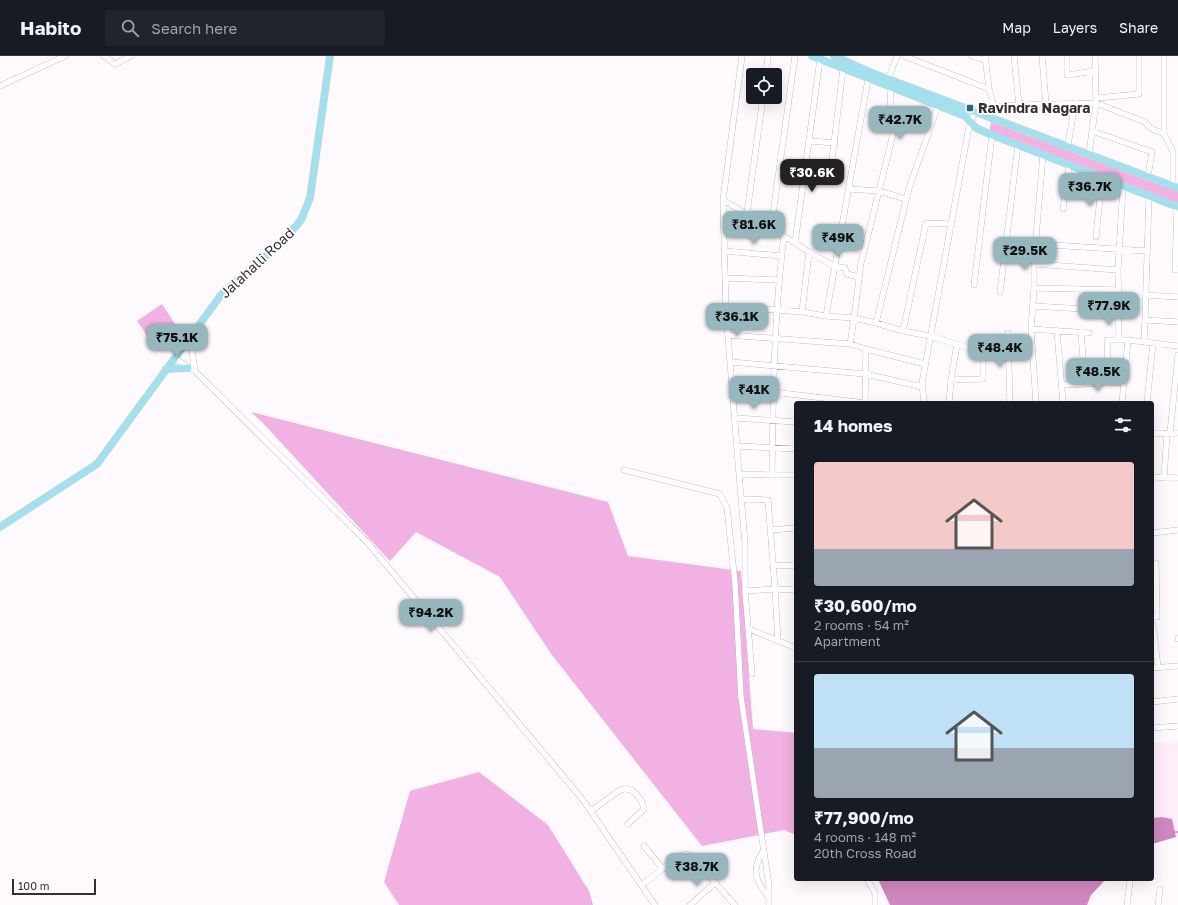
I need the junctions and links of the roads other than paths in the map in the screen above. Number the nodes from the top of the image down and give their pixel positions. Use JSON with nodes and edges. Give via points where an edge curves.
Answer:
{"nodes":[{"id":1,"x":65,"y":56,"type":"edge"},
{"id":2,"x":104,"y":56,"type":"edge"},
{"id":3,"x":131,"y":56,"type":"edge"},
{"id":4,"x":330,"y":56,"type":"edge"},
{"id":5,"x":742,"y":56,"type":"edge"},
{"id":6,"x":768,"y":56,"type":"edge"},
{"id":7,"x":795,"y":56,"type":"edge"},
{"id":8,"x":812,"y":56,"type":"edge"},
{"id":9,"x":834,"y":56,"type":"edge"},
{"id":10,"x":897,"y":56,"type":"edge"},
{"id":11,"x":904,"y":56,"type":"edge"},
{"id":12,"x":972,"y":56,"type":"edge"},
{"id":13,"x":1014,"y":56,"type":"edge"},
{"id":14,"x":1042,"y":56,"type":"edge"},
{"id":15,"x":1067,"y":56,"type":"edge"},
{"id":16,"x":1095,"y":56,"type":"edge"},
{"id":17,"x":1139,"y":56,"type":"edge"},
{"id":18,"x":1164,"y":56,"type":"edge"},
{"id":19,"x":820,"y":59,"type":"junction"},
{"id":20,"x":986,"y":59,"type":"edge"},
{"id":21,"x":767,"y":68,"type":"edge"},
{"id":22,"x":843,"y":69,"type":"junction"},
{"id":23,"x":1095,"y":71,"type":"junction"},
{"id":24,"x":888,"y":78,"type":"junction"},
{"id":25,"x":868,"y":79,"type":"junction"},
{"id":26,"x":0,"y":86,"type":"edge"},
{"id":27,"x":888,"y":86,"type":"junction"},
{"id":28,"x":989,"y":89,"type":"junction"},
{"id":29,"x":1096,"y":101,"type":"junction"},
{"id":30,"x":1075,"y":103,"type":"junction"},
{"id":31,"x":762,"y":104,"type":"edge"},
{"id":32,"x":1046,"y":104,"type":"junction"},
{"id":33,"x":1019,"y":105,"type":"junction"},
{"id":34,"x":938,"y":106,"type":"junction"},
{"id":35,"x":994,"y":107,"type":"junction"},
{"id":36,"x":977,"y":111,"type":"junction"},
{"id":37,"x":970,"y":120,"type":"junction"},
{"id":38,"x":1092,"y":131,"type":"junction"},
{"id":39,"x":1164,"y":134,"type":"junction"},
{"id":40,"x":992,"y":136,"type":"junction"},
{"id":41,"x":810,"y":141,"type":"junction"},
{"id":42,"x":835,"y":143,"type":"junction"},
{"id":43,"x":1018,"y":145,"type":"junction"},
{"id":44,"x":1068,"y":145,"type":"junction"},
{"id":45,"x":1089,"y":153,"type":"junction"},
{"id":46,"x":1043,"y":155,"type":"junction"},
{"id":47,"x":1069,"y":165,"type":"junction"},
{"id":48,"x":807,"y":166,"type":"junction"},
{"id":49,"x":1148,"y":176,"type":"junction"},
{"id":50,"x":1102,"y":178,"type":"junction"},
{"id":51,"x":1123,"y":186,"type":"junction"},
{"id":52,"x":1175,"y":187,"type":"edge"},
{"id":53,"x":849,"y":189,"type":"junction"},
{"id":54,"x":879,"y":191,"type":"junction"},
{"id":55,"x":1149,"y":196,"type":"junction"},
{"id":56,"x":906,"y":199,"type":"junction"},
{"id":57,"x":723,"y":200,"type":"junction"},
{"id":58,"x":1178,"y":207,"type":"edge"},
{"id":59,"x":1063,"y":209,"type":"dead end"},
{"id":60,"x":748,"y":213,"type":"junction"},
{"id":61,"x":950,"y":224,"type":"junction"},
{"id":62,"x":771,"y":228,"type":"junction"},
{"id":63,"x":784,"y":236,"type":"junction"},
{"id":64,"x":1096,"y":237,"type":"dead end"},
{"id":65,"x":795,"y":243,"type":"junction"},
{"id":66,"x":1036,"y":244,"type":"junction"},
{"id":67,"x":1120,"y":250,"type":"junction"},
{"id":68,"x":725,"y":251,"type":"junction"},
{"id":69,"x":1147,"y":251,"type":"junction"},
{"id":70,"x":809,"y":252,"type":"junction"},
{"id":71,"x":781,"y":256,"type":"junction"},
{"id":72,"x":1034,"y":264,"type":"junction"},
{"id":73,"x":834,"y":266,"type":"junction"},
{"id":74,"x":1118,"y":270,"type":"junction"},
{"id":75,"x":1178,"y":270,"type":"edge"},
{"id":76,"x":859,"y":277,"type":"junction"},
{"id":77,"x":725,"y":278,"type":"junction"},
{"id":78,"x":778,"y":280,"type":"junction"},
{"id":79,"x":974,"y":285,"type":"dead end"},
{"id":80,"x":1034,"y":288,"type":"junction"},
{"id":81,"x":1119,"y":290,"type":"junction"},
{"id":82,"x":1000,"y":292,"type":"dead end"},
{"id":83,"x":1146,"y":295,"type":"junction"},
{"id":84,"x":1178,"y":297,"type":"edge"},
{"id":85,"x":726,"y":306,"type":"junction"},
{"id":86,"x":1033,"y":306,"type":"junction"},
{"id":87,"x":776,"y":308,"type":"junction"},
{"id":88,"x":1117,"y":311,"type":"junction"},
{"id":89,"x":802,"y":312,"type":"junction"},
{"id":90,"x":826,"y":316,"type":"junction"},
{"id":91,"x":854,"y":318,"type":"junction"},
{"id":92,"x":1145,"y":320,"type":"junction"},
{"id":93,"x":1178,"y":322,"type":"edge"},
{"id":94,"x":876,"y":323,"type":"junction"},
{"id":95,"x":1031,"y":329,"type":"junction"},
{"id":96,"x":902,"y":331,"type":"junction"},
{"id":97,"x":1057,"y":331,"type":"junction"},
{"id":98,"x":1081,"y":332,"type":"junction"},
{"id":99,"x":1008,"y":333,"type":"dead end"},
{"id":100,"x":1089,"y":333,"type":"dead end"},
{"id":101,"x":728,"y":335,"type":"junction"},
{"id":102,"x":930,"y":336,"type":"junction"},
{"id":103,"x":190,"y":337,"type":"junction"},
{"id":104,"x":775,"y":338,"type":"junction"},
{"id":105,"x":1119,"y":340,"type":"junction"},
{"id":106,"x":1128,"y":340,"type":"junction"},
{"id":107,"x":1144,"y":342,"type":"junction"},
{"id":108,"x":1153,"y":343,"type":"junction"},
{"id":109,"x":850,"y":344,"type":"junction"},
{"id":110,"x":957,"y":344,"type":"junction"},
{"id":111,"x":1178,"y":346,"type":"edge"},
{"id":112,"x":866,"y":349,"type":"junction"},
{"id":113,"x":1178,"y":355,"type":"edge"},
{"id":114,"x":174,"y":358,"type":"junction"},
{"id":115,"x":731,"y":362,"type":"junction"},
{"id":116,"x":926,"y":364,"type":"junction"},
{"id":117,"x":774,"y":367,"type":"junction"},
{"id":118,"x":166,"y":369,"type":"junction"},
{"id":119,"x":191,"y":370,"type":"junction"},
{"id":120,"x":865,"y":374,"type":"junction"},
{"id":121,"x":951,"y":380,"type":"junction"},
{"id":122,"x":1123,"y":382,"type":"junction"},
{"id":123,"x":1110,"y":383,"type":"junction"},
{"id":124,"x":1085,"y":384,"type":"junction"},
{"id":125,"x":1062,"y":385,"type":"junction"},
{"id":126,"x":923,"y":387,"type":"junction"},
{"id":127,"x":733,"y":390,"type":"junction"},
{"id":128,"x":773,"y":392,"type":"junction"},
{"id":129,"x":849,"y":401,"type":"edge"},
{"id":130,"x":866,"y":401,"type":"edge"},
{"id":131,"x":924,"y":401,"type":"edge"},
{"id":132,"x":949,"y":401,"type":"edge"},
{"id":133,"x":1010,"y":401,"type":"edge"},
{"id":134,"x":1036,"y":401,"type":"edge"},
{"id":135,"x":1064,"y":401,"type":"edge"},
{"id":136,"x":1122,"y":401,"type":"edge"},
{"id":137,"x":1147,"y":401,"type":"edge"},
{"id":138,"x":735,"y":418,"type":"junction"},
{"id":139,"x":773,"y":420,"type":"junction"},
{"id":140,"x":794,"y":422,"type":"edge"},
{"id":141,"x":1168,"y":433,"type":"junction"},
{"id":142,"x":1178,"y":433,"type":"edge"},
{"id":143,"x":1154,"y":434,"type":"edge"},
{"id":144,"x":737,"y":446,"type":"junction"},
{"id":145,"x":772,"y":447,"type":"junction"},
{"id":146,"x":794,"y":450,"type":"edge"},
{"id":147,"x":624,"y":470,"type":"dead end"},
{"id":148,"x":739,"y":474,"type":"junction"},
{"id":149,"x":772,"y":475,"type":"junction"},
{"id":150,"x":794,"y":476,"type":"edge"},
{"id":151,"x":1154,"y":477,"type":"edge"},
{"id":152,"x":1164,"y":478,"type":"junction"},
{"id":153,"x":1178,"y":478,"type":"edge"},
{"id":154,"x":742,"y":499,"type":"junction"},
{"id":155,"x":0,"y":527,"type":"edge"},
{"id":156,"x":794,"y":528,"type":"edge"},
{"id":157,"x":770,"y":530,"type":"junction"},
{"id":158,"x":1178,"y":530,"type":"edge"},
{"id":159,"x":1154,"y":533,"type":"edge"},
{"id":160,"x":1156,"y":563,"type":"dead end"},
{"id":161,"x":773,"y":565,"type":"junction"},
{"id":162,"x":794,"y":566,"type":"edge"},
{"id":163,"x":776,"y":589,"type":"junction"},
{"id":164,"x":794,"y":590,"type":"edge"},
{"id":165,"x":745,"y":591,"type":"junction"},
{"id":166,"x":1154,"y":591,"type":"edge"},
{"id":167,"x":1154,"y":617,"type":"edge"},
{"id":168,"x":749,"y":629,"type":"junction"},
{"id":169,"x":778,"y":641,"type":"junction"},
{"id":170,"x":1154,"y":646,"type":"edge"},
{"id":171,"x":794,"y":647,"type":"edge"},
{"id":172,"x":1178,"y":666,"type":"edge"},
{"id":173,"x":1155,"y":667,"type":"edge"},
{"id":174,"x":752,"y":674,"type":"dead end"},
{"id":175,"x":1178,"y":699,"type":"edge"},
{"id":176,"x":1154,"y":702,"type":"edge"},
{"id":177,"x":1178,"y":726,"type":"edge"},
{"id":178,"x":1154,"y":728,"type":"edge"},
{"id":179,"x":591,"y":811,"type":"junction"},
{"id":180,"x":628,"y":824,"type":"dead end"},
{"id":181,"x":644,"y":846,"type":"dead end"},
{"id":182,"x":764,"y":850,"type":"junction"},
{"id":183,"x":663,"y":869,"type":"junction"},
{"id":184,"x":868,"y":881,"type":"edge"},
{"id":185,"x":1130,"y":882,"type":"dead end"},
{"id":186,"x":715,"y":883,"type":"junction"},
{"id":187,"x":642,"y":885,"type":"junction"},
{"id":188,"x":1160,"y":889,"type":"dead end"},
{"id":189,"x":769,"y":898,"type":"junction"},
{"id":190,"x":655,"y":905,"type":"edge"},
{"id":191,"x":690,"y":905,"type":"edge"},
{"id":192,"x":735,"y":905,"type":"edge"},
{"id":193,"x":769,"y":905,"type":"edge"},
{"id":194,"x":875,"y":905,"type":"edge"},
{"id":195,"x":1127,"y":905,"type":"edge"},
{"id":196,"x":1158,"y":905,"type":"edge"}],
"edges":[{"from":1,"to":26,"type":"street"},
{"from":2,"to":3,"type":"street","via":[[115,64]]},
{"from":4,"to":103,"type":"main road","name":"Jalahalli Road","via":[[310,198],[301,220],[286,238],[221,295]]},
{"from":5,"to":57,"type":"street"},
{"from":6,"to":21,"type":"street"},
{"from":7,"to":62,"type":"street"},
{"from":8,"to":19,"type":"main road"},
{"from":9,"to":24,"type":"main road"},
{"from":10,"to":24,"type":"street"},
{"from":11,"to":28,"type":"street"},
{"from":12,"to":20,"type":"street"},
{"from":13,"to":33,"type":"street"},
{"from":14,"to":32,"type":"street"},
{"from":15,"to":23,"type":"street","via":[[1067,74]]},
{"from":16,"to":23,"type":"street"},
{"from":17,"to":29,"type":"street","via":[[1139,94]]},
{"from":18,"to":39,"type":"street"},
{"from":19,"to":22,"type":"main road"},
{"from":19,"to":41,"type":"street"},
{"from":20,"to":28,"type":"street"},
{"from":22,"to":25,"type":"main road"},
{"from":22,"to":42,"type":"street"},
{"from":23,"to":29,"type":"street"},
{"from":24,"to":27,"type":"street"},
{"from":24,"to":36,"type":"main road"},
{"from":25,"to":27,"type":"main road"},
{"from":25,"to":53,"type":"street"},
{"from":27,"to":34,"type":"main road"},
{"from":27,"to":54,"type":"street","via":[[889,124],[895,126]]},
{"from":28,"to":35,"type":"street"},
{"from":29,"to":30,"type":"street"},
{"from":29,"to":38,"type":"street"},
{"from":29,"to":39,"type":"street","via":[[1145,122],[1150,128]]},
{"from":30,"to":32,"type":"street"},
{"from":30,"to":44,"type":"street"},
{"from":31,"to":60,"type":"street"},
{"from":32,"to":33,"type":"street"},
{"from":33,"to":35,"type":"street"},
{"from":34,"to":37,"type":"main road"},
{"from":34,"to":56,"type":"street"},
{"from":35,"to":36,"type":"street"},
{"from":36,"to":37,"type":"street"},
{"from":36,"to":44,"type":"main road"},
{"from":37,"to":40,"type":"main road","via":[[976,128]]},
{"from":37,"to":61,"type":"street"},
{"from":38,"to":45,"type":"street"},
{"from":38,"to":49,"type":"street","via":[[1152,152]]},
{"from":39,"to":52,"type":"street","via":[[1173,152]]},
{"from":40,"to":43,"type":"main road"},
{"from":40,"to":79,"type":"street"},
{"from":41,"to":42,"type":"street"},
{"from":41,"to":48,"type":"street"},
{"from":42,"to":48,"type":"street","via":[[832,168]]},
{"from":43,"to":46,"type":"main road"},
{"from":43,"to":82,"type":"street"},
{"from":44,"to":45,"type":"main road"},
{"from":45,"to":49,"type":"main road"},
{"from":46,"to":47,"type":"main road"},
{"from":46,"to":66,"type":"street"},
{"from":47,"to":50,"type":"main road"},
{"from":47,"to":59,"type":"street"},
{"from":48,"to":65,"type":"street"},
{"from":49,"to":52,"type":"main road"},
{"from":50,"to":51,"type":"main road"},
{"from":50,"to":64,"type":"street"},
{"from":51,"to":55,"type":"main road"},
{"from":51,"to":67,"type":"street"},
{"from":53,"to":54,"type":"street"},
{"from":53,"to":73,"type":"street"},
{"from":54,"to":56,"type":"street"},
{"from":54,"to":76,"type":"street"},
{"from":55,"to":58,"type":"main road"},
{"from":55,"to":69,"type":"street"},
{"from":56,"to":94,"type":"street"},
{"from":57,"to":60,"type":"street"},
{"from":57,"to":68,"type":"street"},
{"from":58,"to":75,"type":"street","via":[[1175,270]]},
{"from":60,"to":62,"type":"street"},
{"from":61,"to":96,"type":"street","via":[[926,222]]},
{"from":61,"to":102,"type":"street"},
{"from":62,"to":63,"type":"street"},
{"from":63,"to":65,"type":"street"},
{"from":63,"to":71,"type":"street"},
{"from":65,"to":70,"type":"street"},
{"from":66,"to":67,"type":"street"},
{"from":66,"to":72,"type":"street"},
{"from":67,"to":69,"type":"street"},
{"from":67,"to":74,"type":"street"},
{"from":68,"to":71,"type":"street"},
{"from":68,"to":77,"type":"street"},
{"from":69,"to":83,"type":"street"},
{"from":70,"to":73,"type":"street"},
{"from":70,"to":89,"type":"street"},
{"from":71,"to":78,"type":"street"},
{"from":72,"to":74,"type":"street"},
{"from":72,"to":80,"type":"street"},
{"from":73,"to":76,"type":"street","via":[[845,268],[847,274]]},
{"from":73,"to":90,"type":"street"},
{"from":74,"to":81,"type":"street"},
{"from":76,"to":91,"type":"street"},
{"from":77,"to":78,"type":"street"},
{"from":77,"to":85,"type":"street"},
{"from":78,"to":87,"type":"street"},
{"from":80,"to":81,"type":"street"},
{"from":80,"to":86,"type":"street"},
{"from":81,"to":88,"type":"street"},
{"from":83,"to":84,"type":"street"},
{"from":83,"to":92,"type":"street"},
{"from":85,"to":87,"type":"street"},
{"from":85,"to":101,"type":"street"},
{"from":86,"to":88,"type":"street"},
{"from":86,"to":95,"type":"street"},
{"from":87,"to":89,"type":"street"},
{"from":87,"to":104,"type":"street"},
{"from":88,"to":105,"type":"street"},
{"from":89,"to":90,"type":"street"},
{"from":90,"to":91,"type":"street"},
{"from":91,"to":94,"type":"street"},
{"from":91,"to":109,"type":"street"},
{"from":92,"to":93,"type":"street"},
{"from":92,"to":107,"type":"street"},
{"from":94,"to":96,"type":"street"},
{"from":95,"to":97,"type":"street"},
{"from":95,"to":134,"type":"street"},
{"from":96,"to":102,"type":"street"},
{"from":97,"to":98,"type":"street"},
{"from":97,"to":125,"type":"street"},
{"from":98,"to":100,"type":"street"},
{"from":98,"to":124,"type":"street"},
{"from":99,"to":133,"type":"street"},
{"from":101,"to":104,"type":"street"},
{"from":101,"to":115,"type":"street"},
{"from":102,"to":110,"type":"street"},
{"from":102,"to":116,"type":"street"},
{"from":103,"to":114,"type":"main road","name":"Jalahalli Road"},
{"from":103,"to":119,"type":"street"},
{"from":104,"to":109,"type":"street"},
{"from":104,"to":117,"type":"street"},
{"from":105,"to":106,"type":"street"},
{"from":105,"to":123,"type":"street","via":[[1107,340]]},
{"from":106,"to":107,"type":"street"},
{"from":106,"to":122,"type":"street"},
{"from":107,"to":108,"type":"street"},
{"from":108,"to":111,"type":"street"},
{"from":108,"to":137,"type":"street"},
{"from":109,"to":112,"type":"street"},
{"from":110,"to":121,"type":"street"},
{"from":110,"to":121,"type":"street","via":[[983,352],[983,379]]},
{"from":112,"to":116,"type":"street"},
{"from":112,"to":120,"type":"street"},
{"from":113,"to":141,"type":"street"},
{"from":114,"to":118,"type":"main road","name":"Jalahalli Road"},
{"from":114,"to":119,"type":"street"},
{"from":115,"to":117,"type":"street"},
{"from":115,"to":127,"type":"street"},
{"from":116,"to":126,"type":"street"},
{"from":117,"to":120,"type":"street"},
{"from":117,"to":128,"type":"street"},
{"from":118,"to":119,"type":"main road"},
{"from":118,"to":155,"type":"main road","name":"Jalahalli Road","via":[[97,464]]},
{"from":119,"to":179,"type":"street","via":[[367,542]]},
{"from":120,"to":126,"type":"street"},
{"from":120,"to":130,"type":"street"},
{"from":121,"to":132,"type":"street"},
{"from":122,"to":123,"type":"street"},
{"from":122,"to":136,"type":"street"},
{"from":123,"to":124,"type":"street"},
{"from":124,"to":125,"type":"street"},
{"from":125,"to":135,"type":"street"},
{"from":126,"to":131,"type":"street"},
{"from":127,"to":128,"type":"street"},
{"from":127,"to":138,"type":"street"},
{"from":128,"to":129,"type":"street"},
{"from":128,"to":139,"type":"street"},
{"from":138,"to":139,"type":"street"},
{"from":138,"to":144,"type":"street"},
{"from":139,"to":140,"type":"street"},
{"from":139,"to":145,"type":"street"},
{"from":141,"to":142,"type":"street"},
{"from":141,"to":143,"type":"street"},
{"from":141,"to":152,"type":"street"},
{"from":144,"to":145,"type":"street"},
{"from":144,"to":148,"type":"street"},
{"from":145,"to":146,"type":"street"},
{"from":145,"to":149,"type":"street"},
{"from":147,"to":182,"type":"street","via":[[720,494],[726,508],[735,583],[741,697]]},
{"from":148,"to":149,"type":"street"},
{"from":148,"to":154,"type":"street"},
{"from":149,"to":150,"type":"street"},
{"from":151,"to":152,"type":"street"},
{"from":152,"to":153,"type":"street"},
{"from":154,"to":157,"type":"street","via":[[768,500]]},
{"from":154,"to":165,"type":"street"},
{"from":156,"to":157,"type":"street"},
{"from":157,"to":161,"type":"street"},
{"from":158,"to":159,"type":"street"},
{"from":160,"to":166,"type":"street"},
{"from":161,"to":162,"type":"street"},
{"from":161,"to":163,"type":"street"},
{"from":163,"to":164,"type":"street"},
{"from":163,"to":165,"type":"street"},
{"from":163,"to":169,"type":"street"},
{"from":165,"to":168,"type":"street"},
{"from":166,"to":167,"type":"street","via":[[1157,617]]},
{"from":168,"to":169,"type":"street"},
{"from":168,"to":174,"type":"street"},
{"from":169,"to":171,"type":"street"},
{"from":170,"to":173,"type":"street"},
{"from":172,"to":173,"type":"street"},
{"from":175,"to":176,"type":"street"},
{"from":177,"to":178,"type":"street"},
{"from":179,"to":180,"type":"street","via":[[626,788],[643,801],[644,809]]},
{"from":179,"to":187,"type":"street"},
{"from":181,"to":183,"type":"street"},
{"from":182,"to":189,"type":"street"},
{"from":182,"to":189,"type":"street","via":[[755,871]]},
{"from":183,"to":186,"type":"street","via":[[679,856],[687,854]]},
{"from":183,"to":187,"type":"street"},
{"from":184,"to":194,"type":"street","via":[[875,893]]},
{"from":185,"to":195,"type":"street"},
{"from":186,"to":191,"type":"street"},
{"from":186,"to":192,"type":"street"},
{"from":187,"to":190,"type":"street"},
{"from":188,"to":196,"type":"street"},
{"from":189,"to":193,"type":"street"}]}
